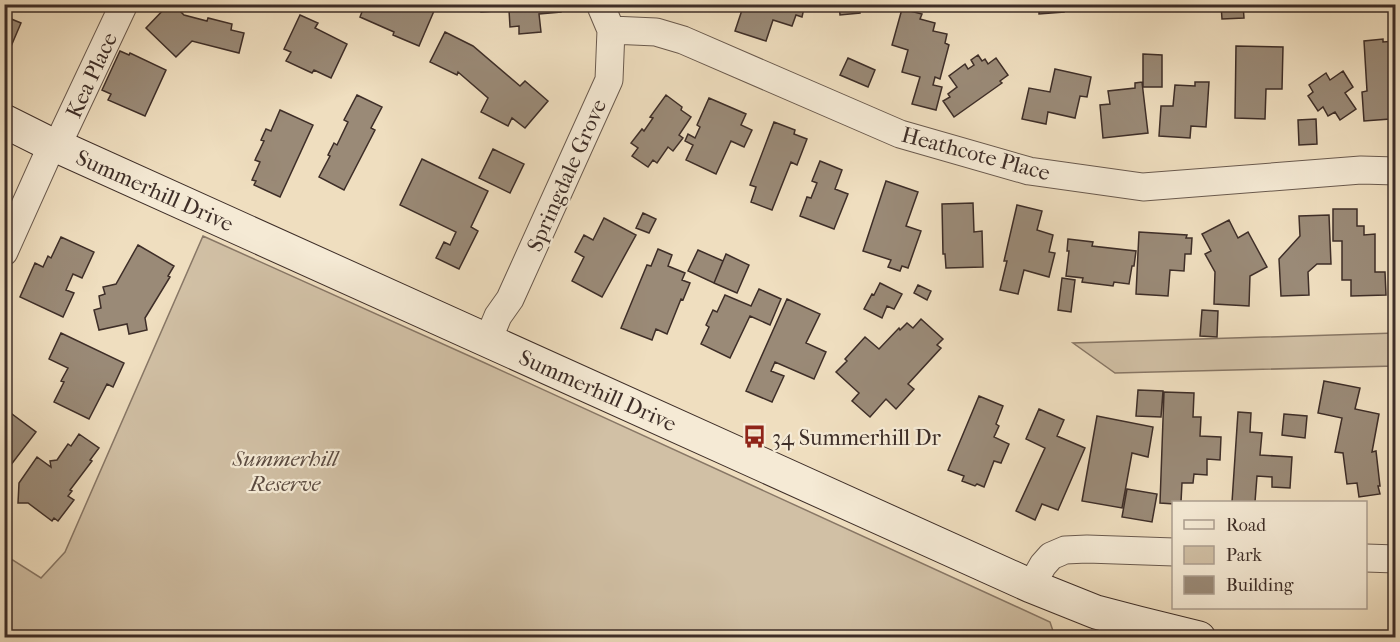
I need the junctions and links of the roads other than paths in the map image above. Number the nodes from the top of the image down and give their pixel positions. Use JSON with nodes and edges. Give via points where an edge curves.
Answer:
{"nodes":[{"id":1,"x":124,"y":4,"type":"edge"},
{"id":2,"x":600,"y":4,"type":"edge"},
{"id":3,"x":611,"y":30,"type":"junction"},
{"id":4,"x":4,"y":122,"type":"edge"},
{"id":5,"x":55,"y":146,"type":"junction"},
{"id":6,"x":1395,"y":171,"type":"edge"},
{"id":7,"x":4,"y":252,"type":"edge"},
{"id":8,"x":488,"y":340,"type":"junction"},
{"id":9,"x":1172,"y":552,"type":"edge"},
{"id":10,"x":1367,"y":558,"type":"edge"},
{"id":11,"x":1395,"y":559,"type":"edge"},
{"id":12,"x":1031,"y":586,"type":"junction"},
{"id":13,"x":1199,"y":638,"type":"edge"}],
"edges":[{"from":1,"to":5,"type":"street","name":"Kea Place"},
{"from":2,"to":3,"type":"street","name":"Springdale Grove"},
{"from":3,"to":6,"type":"street","name":"Heathcote Place","via":[[656,32],[683,40],[900,134],[1029,171],[1143,187],[1361,170]]},
{"from":3,"to":8,"type":"street","name":"Springdale Grove","via":[[609,80]]},
{"from":4,"to":5,"type":"main road","name":"Summerhill Drive"},
{"from":5,"to":7,"type":"street","name":"Kea Place"},
{"from":5,"to":8,"type":"main road","name":"Summerhill Drive"},
{"from":8,"to":12,"type":"main road","name":"Summerhill Drive"},
{"from":9,"to":12,"type":"street","via":[[1065,550],[1051,556]]},
{"from":10,"to":11,"type":"street"},
{"from":12,"to":13,"type":"main road","name":"Summerhill Drive","via":[[1096,612]]}]}
